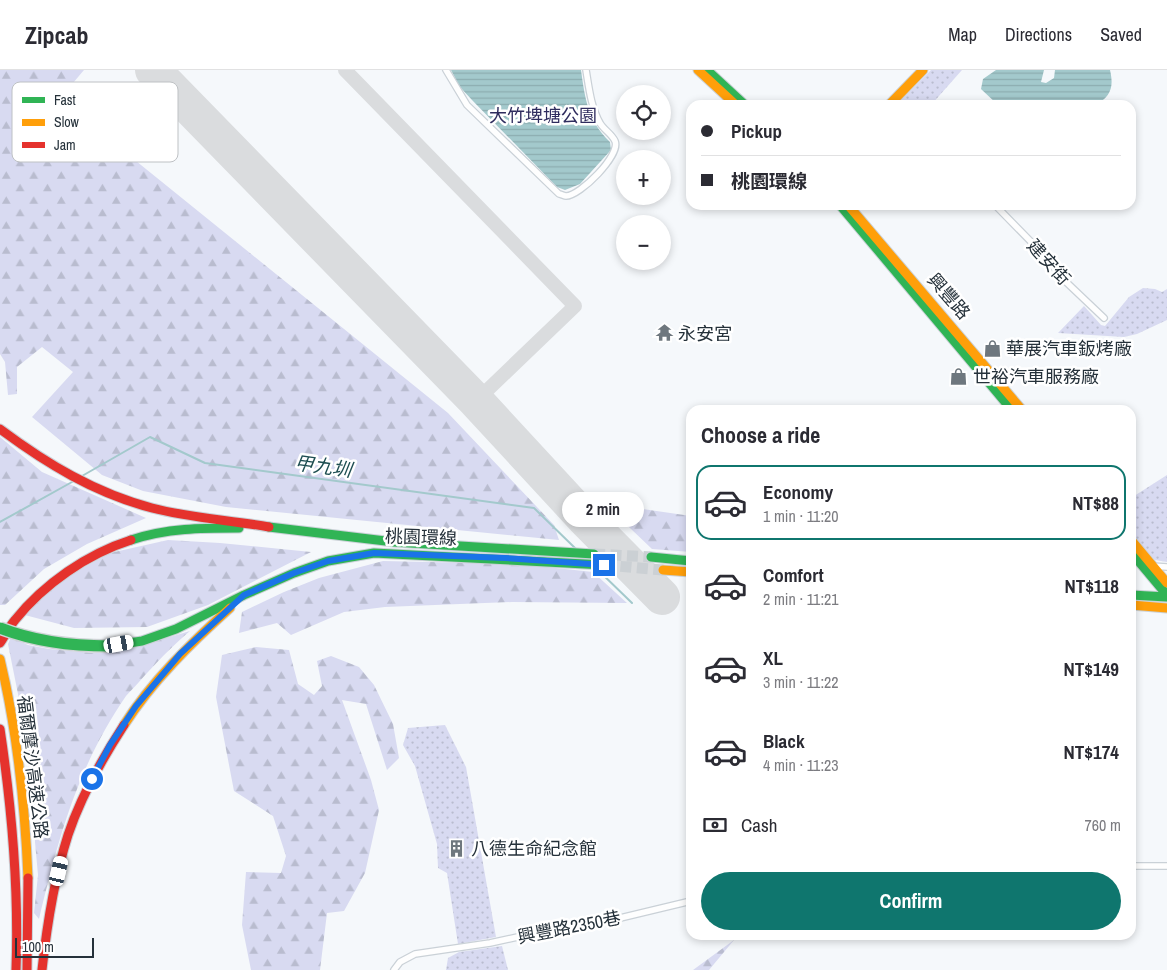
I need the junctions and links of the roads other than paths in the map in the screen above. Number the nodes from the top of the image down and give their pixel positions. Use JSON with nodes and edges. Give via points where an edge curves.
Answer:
{"nodes":[{"id":1,"x":446,"y":70,"type":"edge"},
{"id":2,"x":586,"y":70,"type":"edge"},
{"id":3,"x":698,"y":70,"type":"edge"},
{"id":4,"x":707,"y":70,"type":"edge"},
{"id":5,"x":923,"y":70,"type":"edge"},
{"id":6,"x":731,"y":100,"type":"edge"},
{"id":7,"x":740,"y":100,"type":"edge"},
{"id":8,"x":898,"y":100,"type":"edge"},
{"id":9,"x":844,"y":210,"type":"edge"},
{"id":10,"x":852,"y":210,"type":"edge"},
{"id":11,"x":1000,"y":210,"type":"edge"},
{"id":12,"x":1104,"y":318,"type":"dead end"},
{"id":13,"x":1008,"y":405,"type":"edge"},
{"id":14,"x":1018,"y":405,"type":"edge"},
{"id":15,"x":0,"y":429,"type":"edge"},
{"id":16,"x":273,"y":528,"type":"junction"},
{"id":17,"x":1136,"y":548,"type":"edge"},
{"id":18,"x":1136,"y":556,"type":"edge"},
{"id":19,"x":651,"y":557,"type":"tunnel mouth"},
{"id":20,"x":686,"y":560,"type":"edge"},
{"id":21,"x":1147,"y":565,"type":"junction"},
{"id":22,"x":1167,"y":568,"type":"edge"},
{"id":23,"x":663,"y":570,"type":"tunnel mouth"},
{"id":24,"x":686,"y":572,"type":"edge"},
{"id":25,"x":1165,"y":590,"type":"edge"},
{"id":26,"x":1136,"y":594,"type":"edge"},
{"id":27,"x":244,"y":595,"type":"junction"},
{"id":28,"x":1136,"y":606,"type":"edge"},
{"id":29,"x":1167,"y":608,"type":"edge"},
{"id":30,"x":0,"y":628,"type":"edge"},
{"id":31,"x":0,"y":643,"type":"edge"},
{"id":32,"x":0,"y":658,"type":"edge"},
{"id":33,"x":0,"y":729,"type":"edge"},
{"id":34,"x":1136,"y":866,"type":"edge"},
{"id":35,"x":1167,"y":866,"type":"edge"},
{"id":36,"x":686,"y":902,"type":"edge"},
{"id":37,"x":16,"y":970,"type":"edge"},
{"id":38,"x":27,"y":970,"type":"edge"},
{"id":39,"x":42,"y":970,"type":"edge"},
{"id":40,"x":394,"y":970,"type":"edge"}],
"edges":[{"from":1,"to":2,"type":"street","via":[[467,105],[559,194],[567,196],[588,183],[609,161],[616,148],[615,140],[600,124]]},
{"from":3,"to":6,"type":"main road"},
{"from":4,"to":7,"type":"main road"},
{"from":5,"to":8,"type":"main road"},
{"from":9,"to":13,"type":"main road","name":"興豐路"},
{"from":10,"to":14,"type":"main road","name":"興豐路"},
{"from":11,"to":12,"type":"street","name":"建安街"},
{"from":15,"to":16,"type":"main road","via":[[21,446],[77,479],[116,497],[202,518]]},
{"from":16,"to":27,"type":"main road","name":"桃園環線","via":[[591,559],[374,553],[328,561]]},
{"from":16,"to":31,"type":"main road","via":[[189,528],[130,540],[102,551],[78,564],[43,591],[15,619]]},
{"from":17,"to":21,"type":"main road"},
{"from":18,"to":21,"type":"main road"},
{"from":19,"to":20,"type":"main road"},
{"from":21,"to":22,"type":"street"},
{"from":21,"to":25,"type":"main road"},
{"from":23,"to":24,"type":"main road"},
{"from":25,"to":26,"type":"main road"},
{"from":27,"to":30,"type":"main road","name":"桃園環線","bridge":true,"via":[[176,629],[142,641],[109,646],[46,643]]},
{"from":27,"to":39,"type":"main road","via":[[180,654],[136,706],[110,745],[67,838],[51,903]]},
{"from":28,"to":29,"type":"main road"},
{"from":32,"to":38,"type":"main road","name":"福爾摩沙高速公路","via":[[16,747],[26,836]]},
{"from":33,"to":37,"type":"main road","name":"福爾摩沙高速公路","via":[[16,853]]},
{"from":34,"to":35,"type":"street"},
{"from":36,"to":40,"type":"street","name":"興豐路2350巷","via":[[591,925],[415,954],[400,962]]}]}
